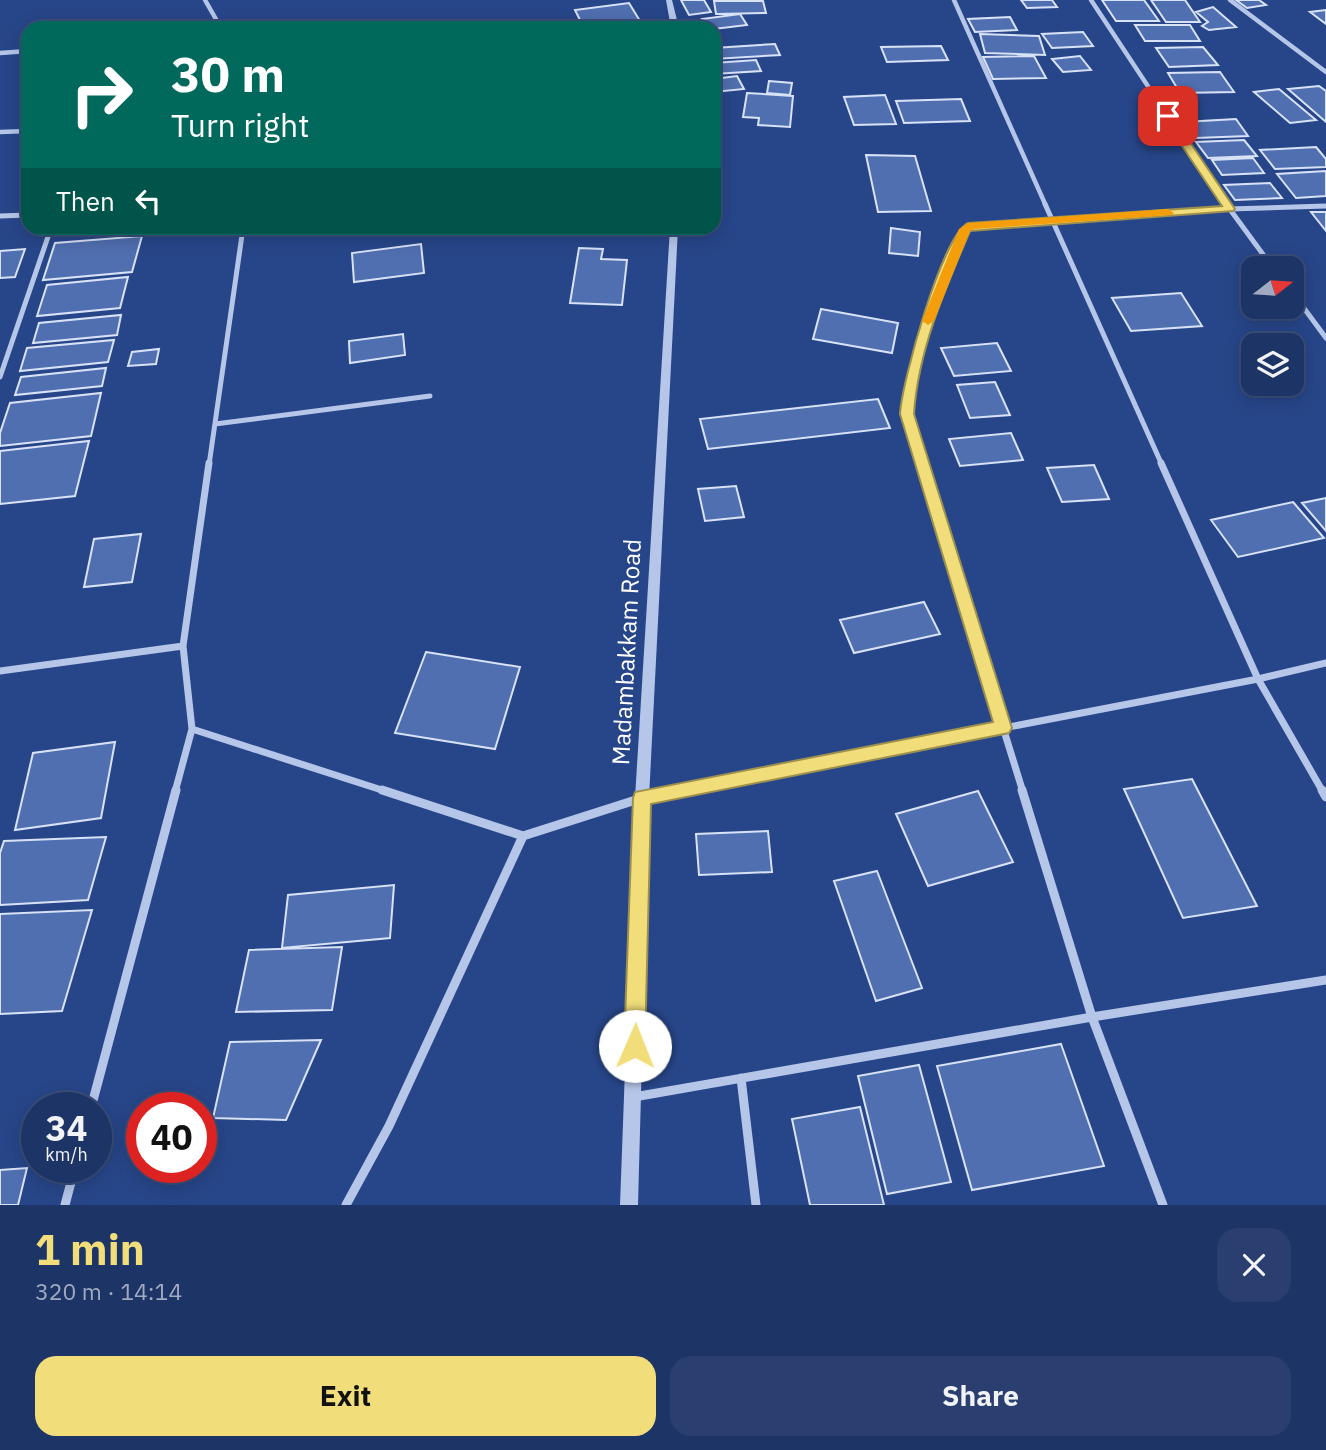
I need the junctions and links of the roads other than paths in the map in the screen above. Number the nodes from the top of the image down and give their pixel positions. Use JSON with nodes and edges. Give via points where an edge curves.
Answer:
{"nodes":[{"id":1,"x":205,"y":0,"type":"edge"},
{"id":2,"x":669,"y":0,"type":"edge"},
{"id":3,"x":954,"y":0,"type":"edge"},
{"id":4,"x":1091,"y":0,"type":"edge"},
{"id":5,"x":1230,"y":0,"type":"edge"},
{"id":6,"x":217,"y":21,"type":"edge"},
{"id":7,"x":674,"y":21,"type":"edge"},
{"id":8,"x":21,"y":52,"type":"edge"},
{"id":9,"x":0,"y":53,"type":"edge"},
{"id":10,"x":1326,"y":72,"type":"edge"},
{"id":11,"x":21,"y":131,"type":"edge"},
{"id":12,"x":0,"y":132,"type":"edge"},
{"id":13,"x":1326,"y":206,"type":"edge"},
{"id":14,"x":1229,"y":209,"type":"junction"},
{"id":15,"x":21,"y":215,"type":"edge"},
{"id":16,"x":0,"y":216,"type":"edge"},
{"id":17,"x":1054,"y":219,"type":"junction"},
{"id":18,"x":49,"y":235,"type":"edge"},
{"id":19,"x":242,"y":235,"type":"edge"},
{"id":20,"x":674,"y":235,"type":"edge"},
{"id":21,"x":1264,"y":256,"type":"edge"},
{"id":22,"x":1304,"y":308,"type":"edge"},
{"id":23,"x":1326,"y":338,"type":"edge"},
{"id":24,"x":0,"y":377,"type":"edge"},
{"id":25,"x":430,"y":396,"type":"dead end"},
{"id":26,"x":215,"y":424,"type":"junction"},
{"id":27,"x":183,"y":646,"type":"junction"},
{"id":28,"x":1326,"y":663,"type":"edge"},
{"id":29,"x":0,"y":671,"type":"edge"},
{"id":30,"x":1258,"y":679,"type":"junction"},
{"id":31,"x":1003,"y":728,"type":"junction"},
{"id":32,"x":192,"y":729,"type":"junction"},
{"id":33,"x":1326,"y":797,"type":"edge"},
{"id":34,"x":642,"y":798,"type":"junction"},
{"id":35,"x":523,"y":836,"type":"junction"},
{"id":36,"x":1326,"y":980,"type":"edge"},
{"id":37,"x":1092,"y":1017,"type":"junction"},
{"id":38,"x":741,"y":1079,"type":"junction"},
{"id":39,"x":95,"y":1092,"type":"edge"},
{"id":40,"x":634,"y":1097,"type":"junction"},
{"id":41,"x":71,"y":1183,"type":"edge"},
{"id":42,"x":65,"y":1205,"type":"edge"},
{"id":43,"x":346,"y":1205,"type":"edge"},
{"id":44,"x":629,"y":1205,"type":"edge"},
{"id":45,"x":756,"y":1205,"type":"edge"},
{"id":46,"x":1163,"y":1205,"type":"edge"}],
"edges":[{"from":1,"to":6,"type":"street"},
{"from":2,"to":7,"type":"street"},
{"from":3,"to":17,"type":"street"},
{"from":4,"to":14,"type":"street"},
{"from":5,"to":10,"type":"street"},
{"from":8,"to":9,"type":"street"},
{"from":11,"to":12,"type":"street"},
{"from":13,"to":14,"type":"street"},
{"from":14,"to":17,"type":"street"},
{"from":14,"to":21,"type":"street"},
{"from":15,"to":16,"type":"street"},
{"from":17,"to":30,"type":"street"},
{"from":17,"to":31,"type":"street","via":[[965,229],[940,287],[908,391],[907,414]]},
{"from":18,"to":24,"type":"street"},
{"from":19,"to":26,"type":"street"},
{"from":20,"to":34,"type":"street","name":"Madambakkam Road"},
{"from":22,"to":23,"type":"street"},
{"from":25,"to":26,"type":"street"},
{"from":26,"to":27,"type":"street"},
{"from":27,"to":29,"type":"street"},
{"from":27,"to":32,"type":"street"},
{"from":28,"to":30,"type":"street"},
{"from":30,"to":31,"type":"street"},
{"from":30,"to":33,"type":"street"},
{"from":31,"to":34,"type":"street"},
{"from":31,"to":37,"type":"street"},
{"from":32,"to":35,"type":"street"},
{"from":32,"to":39,"type":"street"},
{"from":34,"to":35,"type":"street"},
{"from":34,"to":40,"type":"street","name":"Madambakkam Road"},
{"from":35,"to":43,"type":"street","via":[[389,1126]]},
{"from":36,"to":37,"type":"street"},
{"from":37,"to":38,"type":"street"},
{"from":37,"to":46,"type":"street"},
{"from":38,"to":40,"type":"street"},
{"from":38,"to":45,"type":"street"},
{"from":40,"to":44,"type":"street","name":"Madambakkam Road"},
{"from":41,"to":42,"type":"street"}]}
